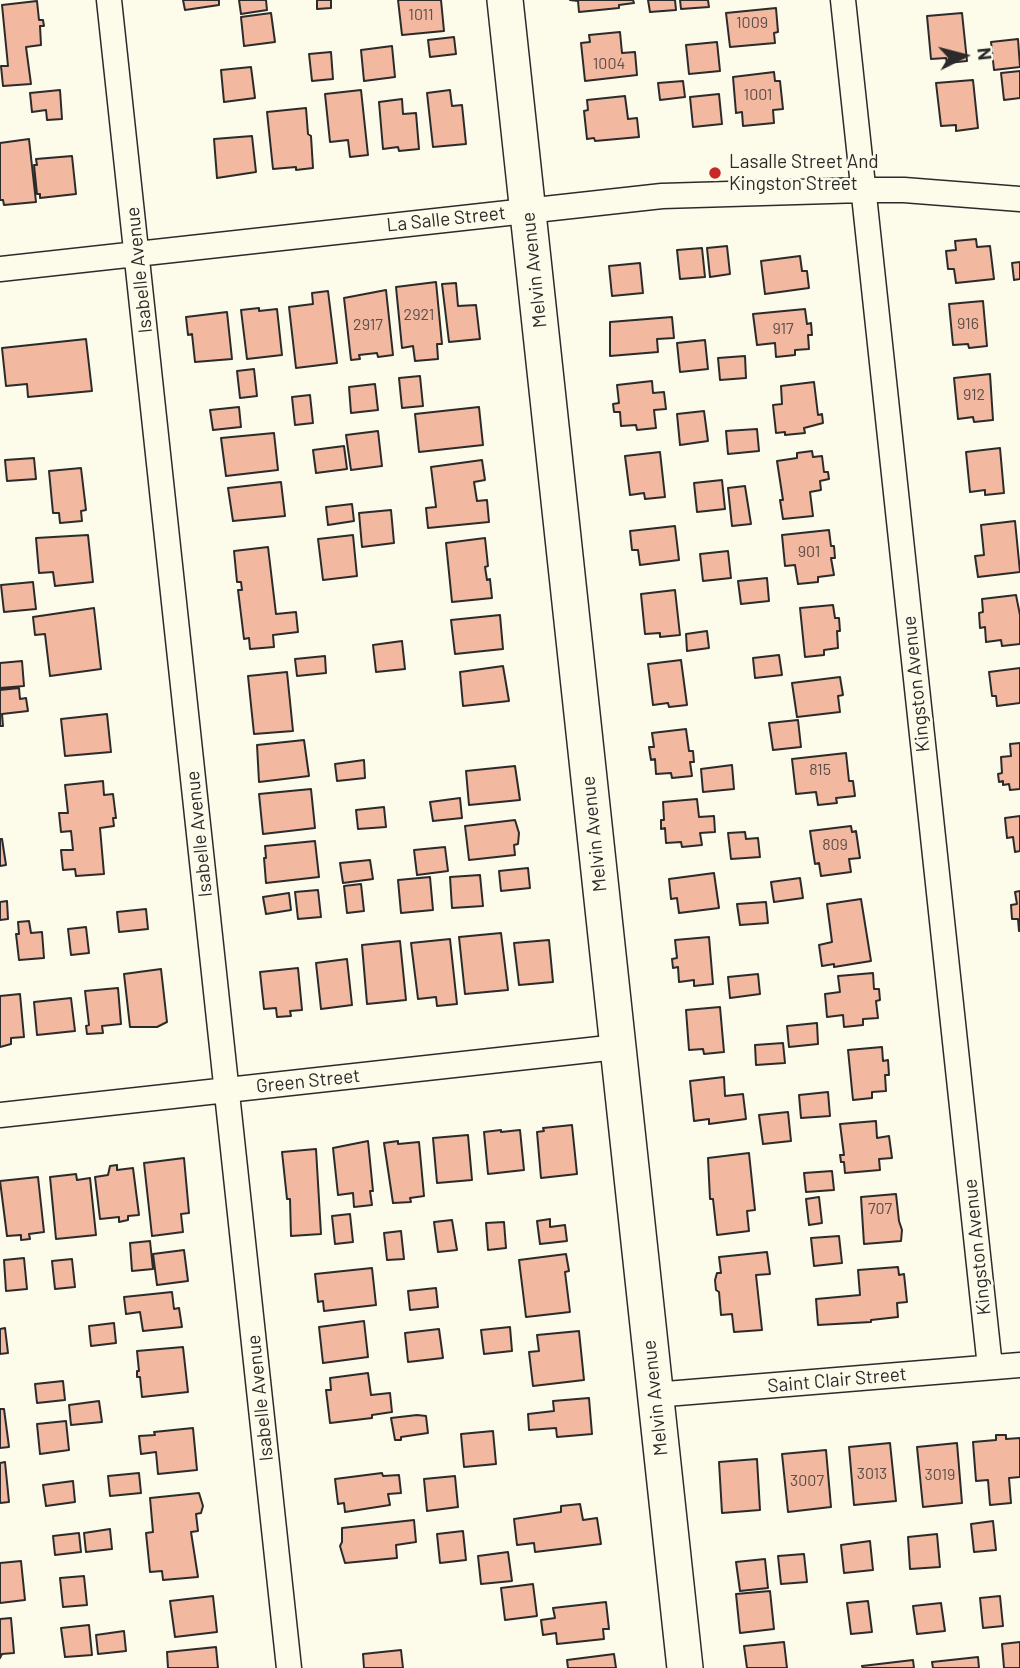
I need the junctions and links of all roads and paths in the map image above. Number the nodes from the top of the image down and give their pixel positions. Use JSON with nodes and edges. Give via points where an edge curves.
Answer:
{"nodes":[{"id":1,"x":109,"y":0,"type":"edge"},
{"id":2,"x":505,"y":0,"type":"edge"},
{"id":3,"x":843,"y":0,"type":"edge"},
{"id":4,"x":863,"y":190,"type":"junction"},
{"id":5,"x":1020,"y":199,"type":"edge"},
{"id":6,"x":527,"y":210,"type":"junction"},
{"id":7,"x":137,"y":254,"type":"junction"},
{"id":8,"x":0,"y":269,"type":"edge"},
{"id":9,"x":617,"y":1047,"type":"junction"},
{"id":10,"x":226,"y":1090,"type":"junction"},
{"id":11,"x":0,"y":1115,"type":"edge"},
{"id":12,"x":1020,"y":1365,"type":"edge"},
{"id":13,"x":990,"y":1367,"type":"junction"},
{"id":14,"x":654,"y":1395,"type":"junction"},
{"id":15,"x":289,"y":1668,"type":"edge"},
{"id":16,"x":685,"y":1668,"type":"edge"}],
"edges":[{"from":1,"to":7,"type":"street","name":"Isabelle Avenue"},
{"from":2,"to":6,"type":"street","name":"Melvin Avenue"},
{"from":3,"to":4,"type":"street","name":"Kingston Avenue"},
{"from":4,"to":5,"type":"street","name":"La Salle Street"},
{"from":4,"to":6,"type":"street","name":"La Salle Street","via":[[662,196]]},
{"from":4,"to":13,"type":"street","name":"Kingston Avenue"},
{"from":6,"to":7,"type":"street","name":"La Salle Street"},
{"from":6,"to":9,"type":"street","name":"Melvin Avenue"},
{"from":7,"to":8,"type":"street","name":"La Salle Street"},
{"from":7,"to":10,"type":"street","name":"Isabelle Avenue"},
{"from":9,"to":10,"type":"street","name":"Green Street"},
{"from":9,"to":14,"type":"street","name":"Melvin Avenue"},
{"from":10,"to":11,"type":"street","name":"Green Street"},
{"from":10,"to":15,"type":"street","name":"Isabelle Avenue"},
{"from":12,"to":13,"type":"street","name":"Saint Clair Street"},
{"from":13,"to":14,"type":"street","name":"Saint Clair Street"},
{"from":14,"to":16,"type":"street","name":"Melvin Avenue"}]}
